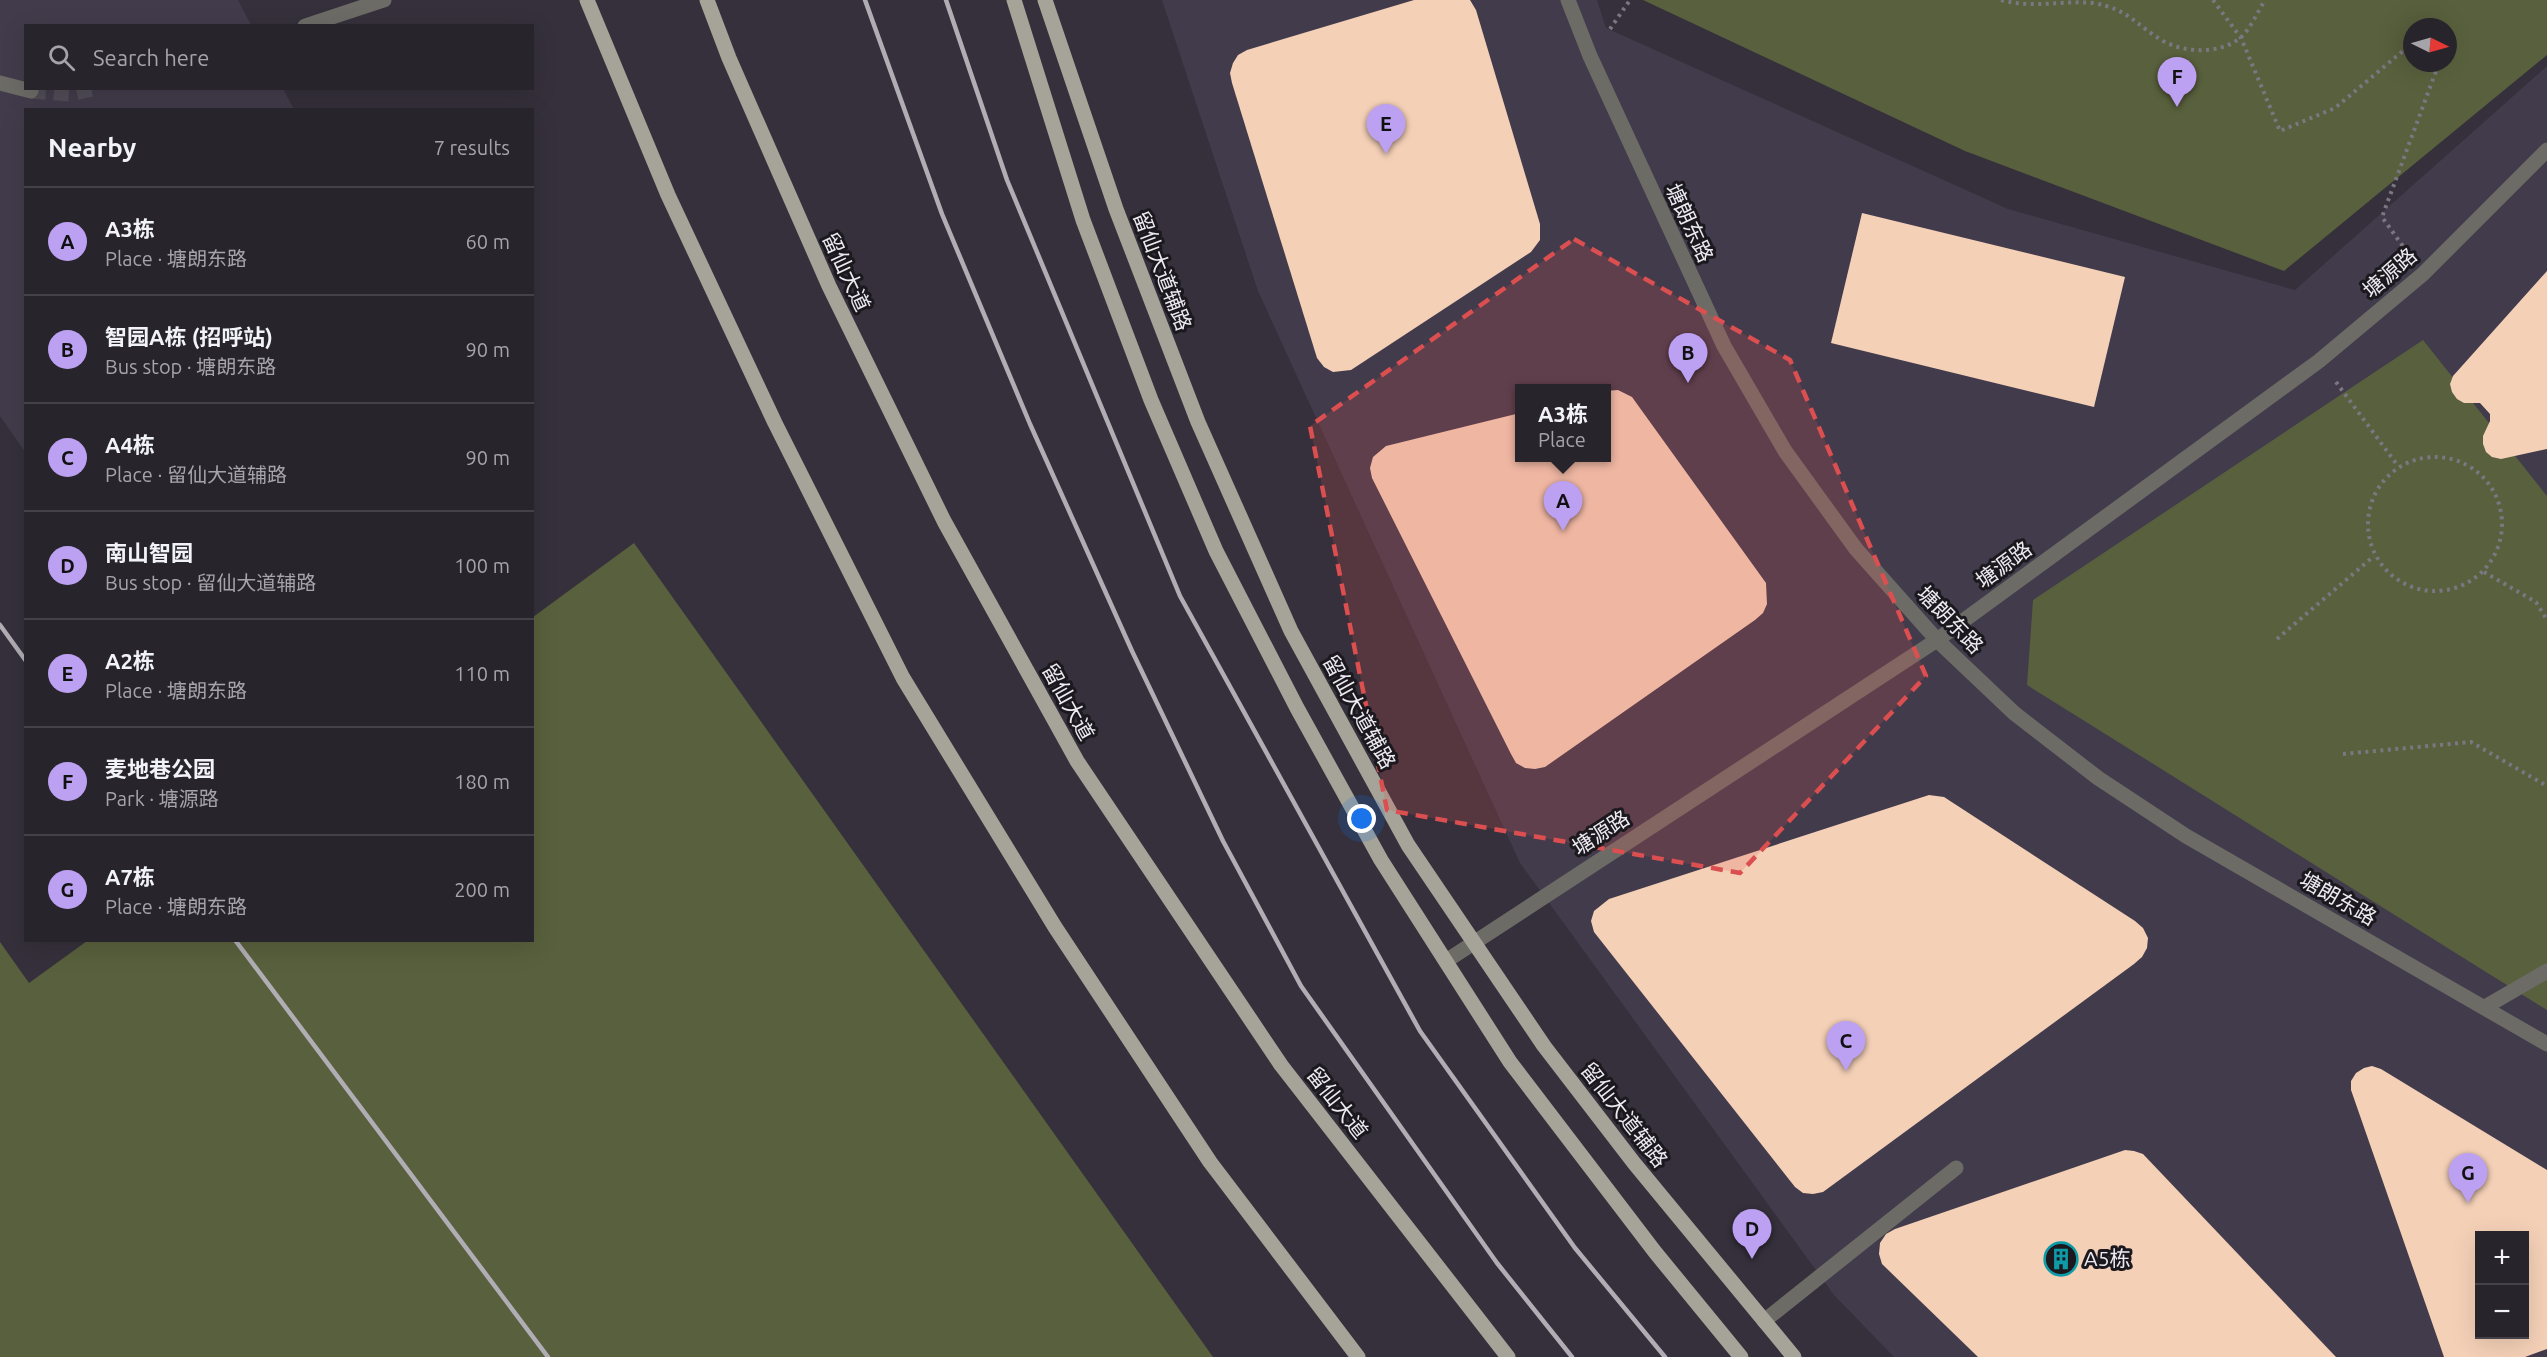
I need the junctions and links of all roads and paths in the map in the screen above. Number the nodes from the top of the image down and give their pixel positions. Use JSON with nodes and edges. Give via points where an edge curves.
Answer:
{"nodes":[{"id":1,"x":384,"y":0,"type":"edge"},
{"id":2,"x":587,"y":0,"type":"edge"},
{"id":3,"x":707,"y":0,"type":"edge"},
{"id":4,"x":1014,"y":0,"type":"edge"},
{"id":5,"x":1045,"y":0,"type":"edge"},
{"id":6,"x":1568,"y":0,"type":"edge"},
{"id":7,"x":2001,"y":0,"type":"edge"},
{"id":8,"x":2213,"y":0,"type":"edge"},
{"id":9,"x":2265,"y":0,"type":"edge"},
{"id":10,"x":311,"y":24,"type":"edge"},
{"id":11,"x":2241,"y":38,"type":"junction"},
{"id":12,"x":2403,"y":51,"type":"edge"},
{"id":13,"x":2436,"y":72,"type":"edge"},
{"id":14,"x":0,"y":82,"type":"edge"},
{"id":15,"x":24,"y":89,"type":"edge"},
{"id":16,"x":28,"y":90,"type":"edge"},
{"id":17,"x":31,"y":91,"type":"dead end"},
{"id":18,"x":2547,"y":150,"type":"edge"},
{"id":19,"x":2423,"y":274,"type":"junction"},
{"id":20,"x":2319,"y":361,"type":"junction"},
{"id":21,"x":2398,"y":466,"type":"junction"},
{"id":22,"x":2374,"y":556,"type":"junction"},
{"id":23,"x":2484,"y":572,"type":"junction"},
{"id":24,"x":2547,"y":620,"type":"edge"},
{"id":25,"x":2277,"y":639,"type":"dead end"},
{"id":26,"x":1937,"y":640,"type":"junction"},
{"id":27,"x":2343,"y":754,"type":"dead end"},
{"id":28,"x":2547,"y":786,"type":"edge"},
{"id":29,"x":1473,"y":941,"type":"junction"},
{"id":30,"x":1446,"y":961,"type":"junction"},
{"id":31,"x":2547,"y":971,"type":"edge"},
{"id":32,"x":2485,"y":1007,"type":"junction"},
{"id":33,"x":2547,"y":1044,"type":"edge"},
{"id":34,"x":1956,"y":1168,"type":"dead end"},
{"id":35,"x":1764,"y":1321,"type":"junction"},
{"id":36,"x":1358,"y":1357,"type":"edge"},
{"id":37,"x":1508,"y":1357,"type":"edge"},
{"id":38,"x":1741,"y":1357,"type":"edge"},
{"id":39,"x":1794,"y":1357,"type":"edge"}],
"edges":[{"from":1,"to":10,"type":"street"},
{"from":2,"to":36,"type":"main road","via":[[684,228],[775,423],[903,678],[1055,927],[1210,1162]]},
{"from":3,"to":37,"type":"main road","name":"留仙大道","via":[[839,308],[944,521],[1077,761],[1281,1065]]},
{"from":4,"to":30,"type":"main road","via":[[1083,220],[1151,400],[1216,551],[1376,850]]},
{"from":5,"to":29,"type":"main road","name":"留仙大道辅路","via":[[1116,209],[1198,422],[1292,631],[1408,845]]},
{"from":6,"to":26,"type":"street","name":"塘朗东路","via":[[1724,346],[1785,451],[1856,549]]},
{"from":7,"to":11,"type":"path","via":[[2020,5],[2091,2],[2118,9],[2165,42],[2197,50],[2222,48]]},
{"from":8,"to":11,"type":"path"},
{"from":9,"to":11,"type":"path"},
{"from":11,"to":12,"type":"path","via":[[2280,131],[2335,108]]},
{"from":13,"to":19,"type":"path","via":[[2382,217]]},
{"from":14,"to":15,"type":"street"},
{"from":16,"to":17,"type":"street"},
{"from":18,"to":19,"type":"street","name":"塘源路"},
{"from":19,"to":20,"type":"street","name":"塘源路"},
{"from":20,"to":21,"type":"path"},
{"from":20,"to":26,"type":"street","name":"塘源路"},
{"from":21,"to":22,"type":"path","via":[[2375,490],[2366,523]]},
{"from":21,"to":23,"type":"path","via":[[2429,455],[2461,461],[2488,480],[2502,510],[2501,543]]},
{"from":22,"to":23,"type":"path","via":[[2395,580],[2425,592],[2457,589]]},
{"from":22,"to":25,"type":"path"},
{"from":23,"to":24,"type":"path","via":[[2536,602]]},
{"from":26,"to":29,"type":"street","name":"塘源路"},
{"from":26,"to":32,"type":"street","name":"塘朗东路","via":[[2014,713],[2108,784],[2186,836]]},
{"from":27,"to":28,"type":"path","via":[[2471,742]]},
{"from":29,"to":30,"type":"street","name":"塘源路"},
{"from":29,"to":35,"type":"main road","name":"留仙大道辅路","via":[[1544,1046]]},
{"from":30,"to":38,"type":"main road","via":[[1510,1062]]},
{"from":31,"to":32,"type":"street"},
{"from":32,"to":33,"type":"street","name":"塘朗东路"},
{"from":34,"to":35,"type":"street"},
{"from":35,"to":39,"type":"main road","name":"留仙大道辅路"}]}
